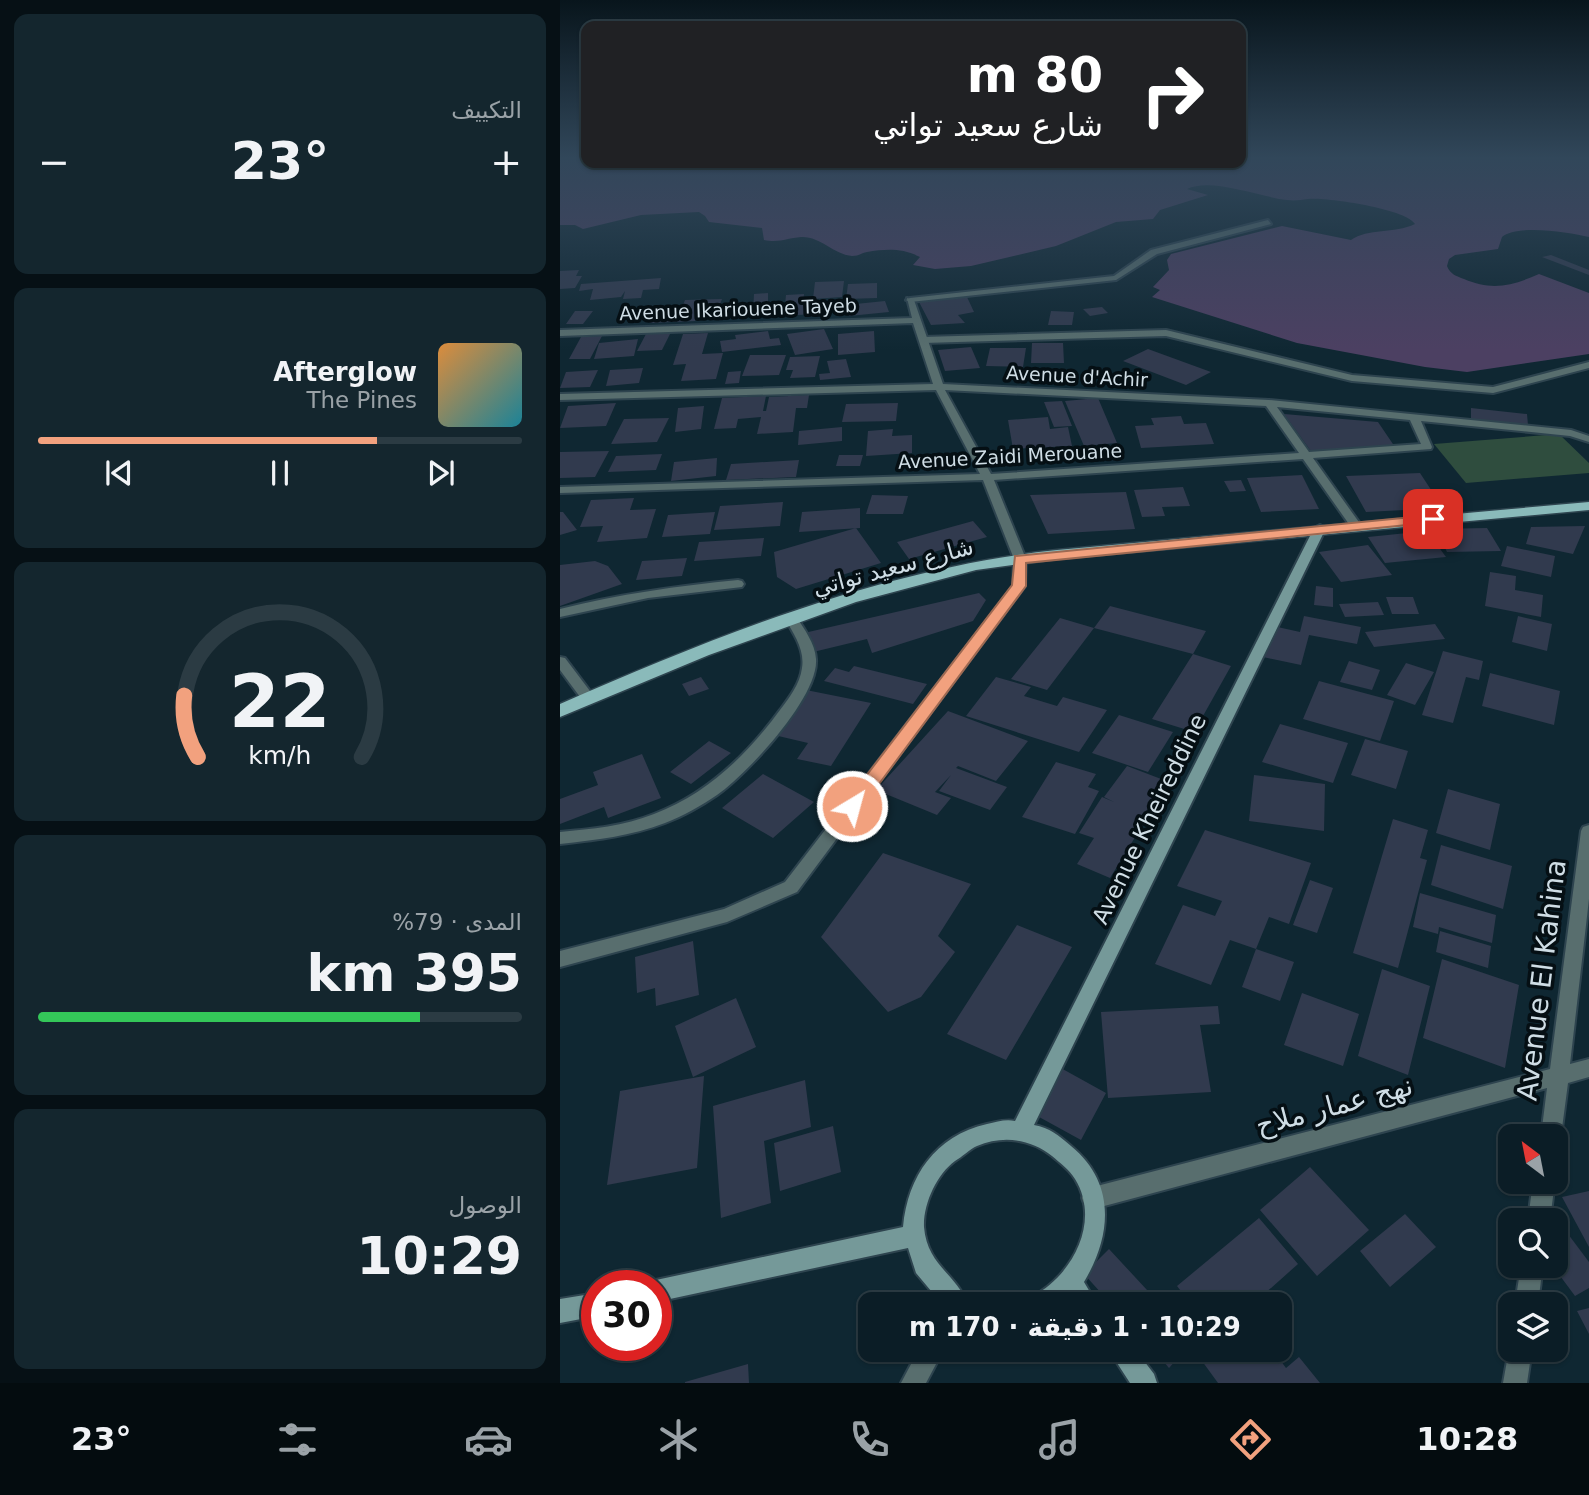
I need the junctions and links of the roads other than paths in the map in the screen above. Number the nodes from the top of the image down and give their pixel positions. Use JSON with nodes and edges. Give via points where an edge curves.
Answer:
{"nodes":[{"id":1,"x":1268,"y":222,"type":"dead end"},
{"id":2,"x":916,"y":320,"type":"junction"},
{"id":3,"x":560,"y":333,"type":"edge"},
{"id":4,"x":923,"y":340,"type":"junction"},
{"id":5,"x":1589,"y":365,"type":"edge"},
{"id":6,"x":939,"y":387,"type":"junction"},
{"id":7,"x":560,"y":397,"type":"edge"},
{"id":8,"x":1269,"y":403,"type":"junction"},
{"id":9,"x":1414,"y":417,"type":"junction"},
{"id":10,"x":1589,"y":439,"type":"edge"},
{"id":11,"x":1306,"y":456,"type":"junction"},
{"id":12,"x":987,"y":477,"type":"junction"},
{"id":13,"x":560,"y":490,"type":"edge"},
{"id":14,"x":1589,"y":506,"type":"edge"},
{"id":15,"x":1355,"y":525,"type":"junction"},
{"id":16,"x":1320,"y":528,"type":"junction"},
{"id":17,"x":1020,"y":559,"type":"junction"},
{"id":18,"x":738,"y":584,"type":"dead end"},
{"id":19,"x":560,"y":613,"type":"edge"},
{"id":20,"x":791,"y":619,"type":"junction"},
{"id":21,"x":560,"y":661,"type":"edge"},
{"id":22,"x":588,"y":698,"type":"junction"},
{"id":23,"x":560,"y":711,"type":"edge"},
{"id":24,"x":1589,"y":831,"type":"edge"},
{"id":25,"x":560,"y":838,"type":"edge"},
{"id":26,"x":560,"y":959,"type":"edge"},
{"id":27,"x":1589,"y":1068,"type":"edge"},
{"id":28,"x":1560,"y":1074,"type":"junction"},
{"id":29,"x":1553,"y":1124,"type":"edge"},
{"id":30,"x":1020,"y":1130,"type":"junction"},
{"id":31,"x":1093,"y":1198,"type":"junction"},
{"id":32,"x":913,"y":1236,"type":"junction"},
{"id":33,"x":1070,"y":1282,"type":"junction"},
{"id":34,"x":672,"y":1288,"type":"edge"},
{"id":35,"x":942,"y":1292,"type":"edge"},
{"id":36,"x":1057,"y":1292,"type":"edge"},
{"id":37,"x":1077,"y":1292,"type":"edge"},
{"id":38,"x":581,"y":1307,"type":"edge"},
{"id":39,"x":560,"y":1311,"type":"edge"},
{"id":40,"x":925,"y":1362,"type":"edge"},
{"id":41,"x":1130,"y":1362,"type":"edge"},
{"id":42,"x":1518,"y":1362,"type":"edge"},
{"id":43,"x":913,"y":1383,"type":"edge"},
{"id":44,"x":1145,"y":1383,"type":"edge"},
{"id":45,"x":1515,"y":1383,"type":"edge"}],
"edges":[{"from":1,"to":2,"type":"street","via":[[1154,252],[1116,278],[910,300]]},
{"from":2,"to":3,"type":"street","name":"Avenue Ikariouene Tayeb"},
{"from":2,"to":4,"type":"street"},
{"from":4,"to":5,"type":"street","via":[[1166,333],[1352,378],[1493,390]]},
{"from":4,"to":6,"type":"street"},
{"from":6,"to":7,"type":"street","name":"Avenue d'Achir"},
{"from":6,"to":8,"type":"street","name":"Avenue d'Achir"},
{"from":6,"to":12,"type":"street"},
{"from":8,"to":9,"type":"street","name":"Avenue d'Achir"},
{"from":8,"to":11,"type":"street"},
{"from":9,"to":10,"type":"street","name":"Avenue d'Achir","via":[[1571,433]]},
{"from":9,"to":11,"type":"street","name":"Avenue Zaidi Merouane","via":[[1427,447]]},
{"from":11,"to":12,"type":"street","name":"Avenue Zaidi Merouane"},
{"from":11,"to":15,"type":"street"},
{"from":12,"to":13,"type":"street","name":"Avenue Zaidi Merouane"},
{"from":12,"to":17,"type":"street"},
{"from":14,"to":15,"type":"main road","name":"شارع سعيد تواتي"},
{"from":15,"to":16,"type":"main road","name":"شارع سعيد تواتي"},
{"from":16,"to":17,"type":"main road","name":"شارع سعيد تواتي"},
{"from":16,"to":30,"type":"street","name":"Avenue Kheireddine"},
{"from":17,"to":20,"type":"main road","name":"شارع سعيد تواتي","via":[[951,571]]},
{"from":17,"to":26,"type":"street","via":[[1019,586],[791,887],[727,915]]},
{"from":18,"to":19,"type":"street","via":[[665,590]]},
{"from":20,"to":22,"type":"main road","name":"شارع سعيد تواتي"},
{"from":20,"to":25,"type":"street","via":[[808,643],[808,678],[756,755],[717,790],[659,820],[601,835]]},
{"from":21,"to":22,"type":"street"},
{"from":22,"to":23,"type":"main road","name":"شارع سعيد تواتي"},
{"from":24,"to":28,"type":"street","name":"Avenue El Kahina"},
{"from":27,"to":28,"type":"street","name":"نهج عمار ملاح"},
{"from":28,"to":29,"type":"street","name":"Avenue El Kahina"},
{"from":28,"to":31,"type":"street","name":"نهج عمار ملاح"},
{"from":30,"to":31,"type":"street","via":[[1050,1139],[1070,1154],[1084,1173]]},
{"from":30,"to":32,"type":"street","via":[[997,1129],[975,1136],[936,1163],[914,1209]]},
{"from":31,"to":33,"type":"street","via":[[1094,1227],[1087,1256]]},
{"from":32,"to":34,"type":"street"},
{"from":32,"to":35,"type":"street","via":[[920,1263]]},
{"from":33,"to":36,"type":"street"},
{"from":33,"to":37,"type":"street"},
{"from":38,"to":39,"type":"street"},
{"from":40,"to":43,"type":"street"},
{"from":41,"to":44,"type":"street"},
{"from":42,"to":45,"type":"street"}]}
